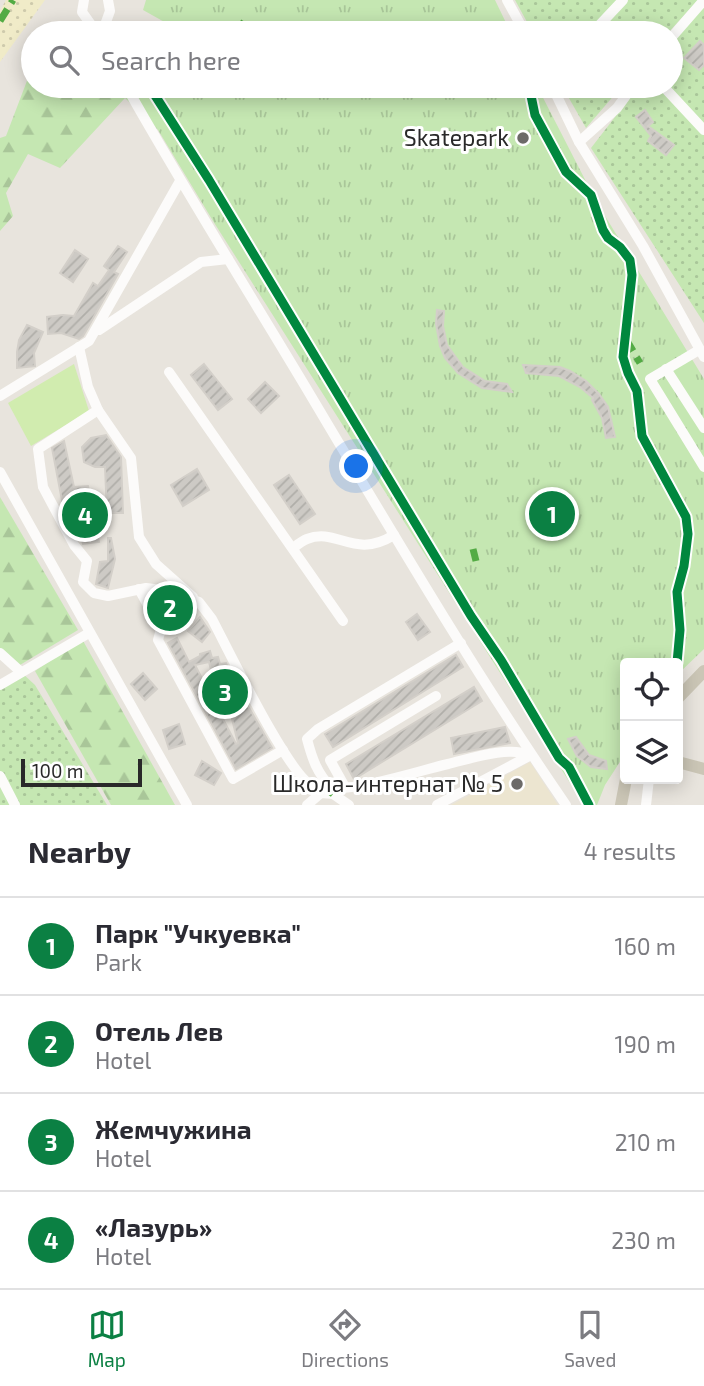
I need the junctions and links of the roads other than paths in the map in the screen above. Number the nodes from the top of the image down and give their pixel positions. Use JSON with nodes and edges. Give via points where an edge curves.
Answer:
{"nodes":[{"id":1,"x":84,"y":0,"type":"edge"},
{"id":2,"x":108,"y":0,"type":"edge"},
{"id":3,"x":119,"y":0,"type":"edge"},
{"id":4,"x":508,"y":0,"type":"edge"},
{"id":5,"x":622,"y":0,"type":"edge"},
{"id":6,"x":704,"y":0,"type":"edge"},
{"id":7,"x":96,"y":21,"type":"edge"},
{"id":8,"x":105,"y":21,"type":"edge"},
{"id":9,"x":106,"y":21,"type":"edge"},
{"id":10,"x":519,"y":21,"type":"edge"},
{"id":11,"x":603,"y":21,"type":"edge"},
{"id":12,"x":683,"y":24,"type":"edge"},
{"id":13,"x":133,"y":98,"type":"edge"},
{"id":14,"x":558,"y":98,"type":"edge"},
{"id":15,"x":624,"y":98,"type":"edge"},
{"id":16,"x":674,"y":98,"type":"edge"},
{"id":17,"x":704,"y":130,"type":"edge"},
{"id":18,"x":579,"y":142,"type":"junction"},
{"id":19,"x":180,"y":181,"type":"junction"},
{"id":20,"x":228,"y":259,"type":"junction"},
{"id":21,"x":95,"y":332,"type":"junction"},
{"id":22,"x":79,"y":348,"type":"junction"},
{"id":23,"x":702,"y":353,"type":"edge"},
{"id":24,"x":666,"y":369,"type":"junction"},
{"id":25,"x":169,"y":372,"type":"dead end"},
{"id":26,"x":0,"y":396,"type":"edge"},
{"id":27,"x":98,"y":410,"type":"junction"},
{"id":28,"x":704,"y":428,"type":"edge"},
{"id":29,"x":704,"y":467,"type":"edge"},
{"id":30,"x":0,"y":472,"type":"edge"},
{"id":31,"x":394,"y":535,"type":"junction"},
{"id":32,"x":293,"y":548,"type":"junction"},
{"id":33,"x":139,"y":589,"type":"junction"},
{"id":34,"x":199,"y":602,"type":"junction"},
{"id":35,"x":343,"y":621,"type":"dead end"},
{"id":36,"x":89,"y":633,"type":"junction"},
{"id":37,"x":461,"y":643,"type":"junction"},
{"id":38,"x":0,"y":653,"type":"edge"},
{"id":39,"x":21,"y":672,"type":"junction"},
{"id":40,"x":702,"y":678,"type":"edge"},
{"id":41,"x":0,"y":685,"type":"edge"},
{"id":42,"x":683,"y":694,"type":"edge"},
{"id":43,"x":436,"y":696,"type":"dead end"},
{"id":44,"x":283,"y":750,"type":"junction"},
{"id":45,"x":531,"y":755,"type":"junction"},
{"id":46,"x":683,"y":763,"type":"edge"},
{"id":47,"x":704,"y":769,"type":"edge"},
{"id":48,"x":1,"y":780,"type":"edge"},
{"id":49,"x":625,"y":784,"type":"edge"},
{"id":50,"x":648,"y":784,"type":"edge"},
{"id":51,"x":345,"y":787,"type":"junction"},
{"id":52,"x":332,"y":788,"type":"junction"},
{"id":53,"x":15,"y":805,"type":"edge"},
{"id":54,"x":187,"y":805,"type":"edge"},
{"id":55,"x":307,"y":805,"type":"edge"},
{"id":56,"x":349,"y":805,"type":"edge"},
{"id":57,"x":437,"y":805,"type":"edge"},
{"id":58,"x":566,"y":805,"type":"edge"},
{"id":59,"x":621,"y":805,"type":"edge"},
{"id":60,"x":646,"y":805,"type":"edge"}],
"edges":[{"from":1,"to":7,"type":"street","via":[[82,12]]},
{"from":2,"to":8,"type":"street"},
{"from":3,"to":9,"type":"street"},
{"from":4,"to":10,"type":"street"},
{"from":5,"to":11,"type":"street"},
{"from":6,"to":12,"type":"street"},
{"from":13,"to":19,"type":"street"},
{"from":14,"to":18,"type":"street"},
{"from":15,"to":18,"type":"street"},
{"from":16,"to":17,"type":"street"},
{"from":18,"to":23,"type":"street"},
{"from":19,"to":20,"type":"street"},
{"from":19,"to":21,"type":"street"},
{"from":20,"to":21,"type":"street","via":[[201,262]]},
{"from":20,"to":31,"type":"street"},
{"from":21,"to":22,"type":"street"},
{"from":22,"to":26,"type":"street"},
{"from":22,"to":27,"type":"street"},
{"from":23,"to":24,"type":"street"},
{"from":24,"to":28,"type":"street"},
{"from":24,"to":29,"type":"street","via":[[650,379]]},
{"from":25,"to":32,"type":"street"},
{"from":27,"to":33,"type":"street","via":[[38,449],[40,473],[74,545],[87,561],[83,582],[94,593],[107,596]]},
{"from":27,"to":34,"type":"street","via":[[131,458],[139,537],[156,564]]},
{"from":30,"to":36,"type":"street"},
{"from":31,"to":32,"type":"street","via":[[363,547],[324,537],[308,538]]},
{"from":31,"to":37,"type":"street"},
{"from":32,"to":35,"type":"street"},
{"from":33,"to":34,"type":"street","via":[[169,591]]},
{"from":33,"to":44,"type":"street","via":[[161,629],[158,640],[233,779]]},
{"from":34,"to":44,"type":"street"},
{"from":36,"to":39,"type":"street"},
{"from":36,"to":54,"type":"street"},
{"from":37,"to":45,"type":"street"},
{"from":37,"to":52,"type":"street","via":[[307,739],[322,779]]},
{"from":38,"to":39,"type":"street"},
{"from":39,"to":41,"type":"street"},
{"from":40,"to":42,"type":"main road"},
{"from":43,"to":51,"type":"street","via":[[330,760]]},
{"from":44,"to":52,"type":"street","via":[[303,780]]},
{"from":45,"to":51,"type":"street","via":[[519,750]]},
{"from":45,"to":57,"type":"street"},
{"from":45,"to":58,"type":"street"},
{"from":46,"to":47,"type":"main road"},
{"from":48,"to":53,"type":"street"},
{"from":49,"to":59,"type":"main road"},
{"from":50,"to":60,"type":"street"},
{"from":51,"to":52,"type":"street"},
{"from":55,"to":56,"type":"street","via":[[321,793],[333,794]]}]}
